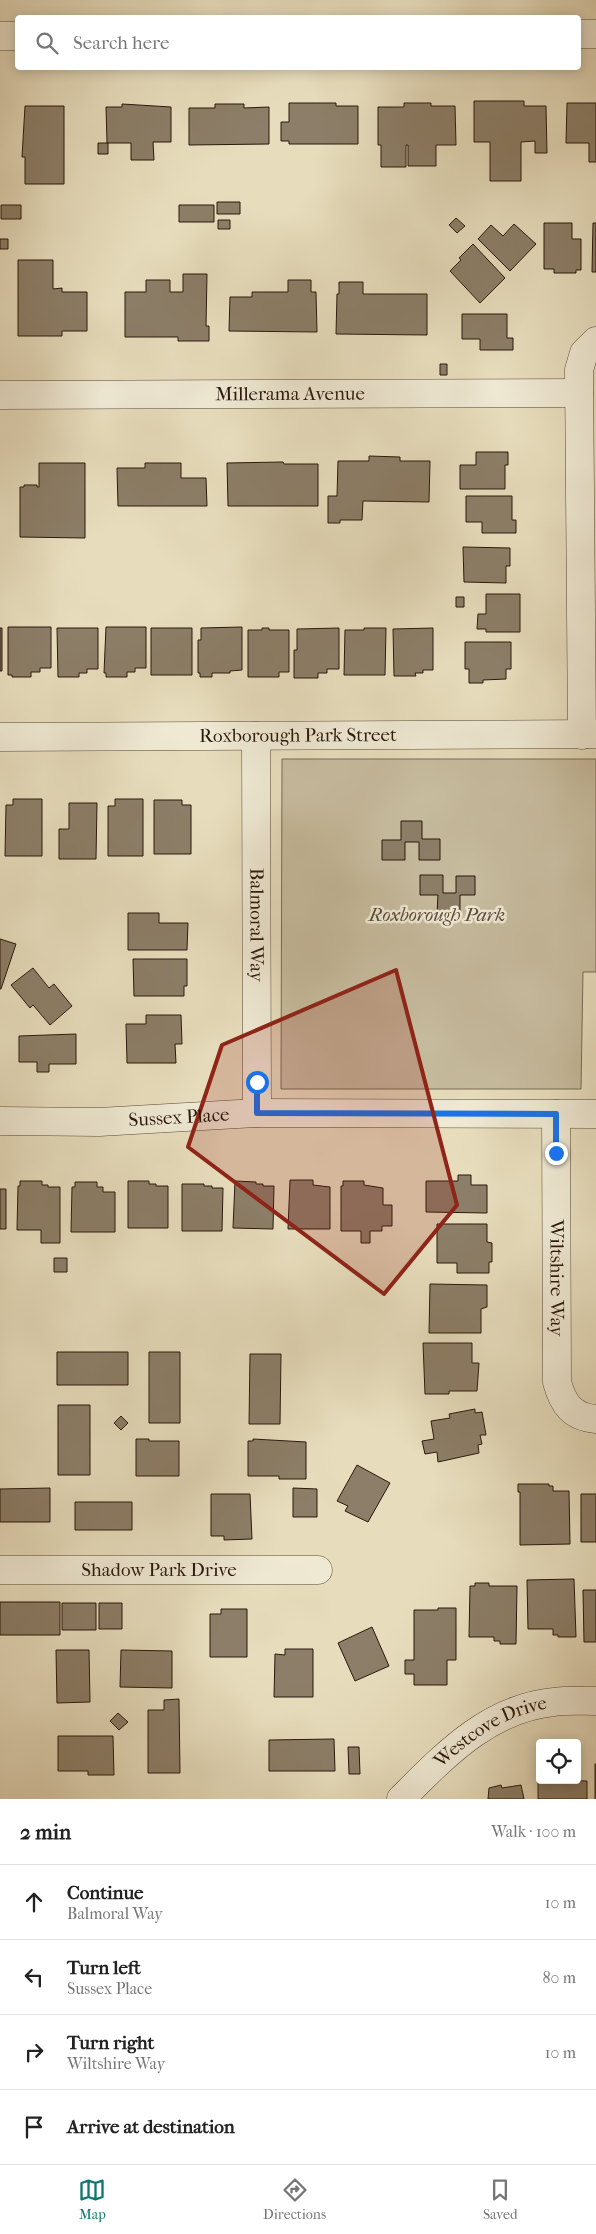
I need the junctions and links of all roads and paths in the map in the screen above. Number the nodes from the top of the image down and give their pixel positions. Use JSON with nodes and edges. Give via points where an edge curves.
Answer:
{"nodes":[{"id":1,"x":581,"y":34,"type":"edge"},
{"id":2,"x":596,"y":34,"type":"edge"},
{"id":3,"x":0,"y":36,"type":"edge"},
{"id":4,"x":15,"y":36,"type":"edge"},
{"id":5,"x":596,"y":341,"type":"edge"},
{"id":6,"x":579,"y":393,"type":"junction"},
{"id":7,"x":0,"y":395,"type":"edge"},
{"id":8,"x":589,"y":735,"type":"edge"},
{"id":9,"x":256,"y":736,"type":"junction"},
{"id":10,"x":0,"y":737,"type":"edge"},
{"id":11,"x":257,"y":1113,"type":"junction"},
{"id":12,"x":556,"y":1114,"type":"junction"},
{"id":13,"x":596,"y":1114,"type":"edge"},
{"id":14,"x":0,"y":1122,"type":"edge"},
{"id":15,"x":596,"y":1419,"type":"edge"},
{"id":16,"x":0,"y":1570,"type":"edge"},
{"id":17,"x":318,"y":1570,"type":"dead end"},
{"id":18,"x":596,"y":1701,"type":"edge"},
{"id":19,"x":401,"y":1799,"type":"edge"}],
"edges":[{"from":1,"to":2,"type":"street"},
{"from":3,"to":4,"type":"street"},
{"from":5,"to":6,"type":"street","via":[[580,361]]},
{"from":6,"to":7,"type":"street","name":"Millerama Avenue"},
{"from":6,"to":8,"type":"street"},
{"from":8,"to":9,"type":"street","name":"Roxborough Park Street"},
{"from":9,"to":10,"type":"street","name":"Roxborough Park Street"},
{"from":9,"to":11,"type":"street","name":"Balmoral Way"},
{"from":11,"to":12,"type":"street","name":"Sussex Place"},
{"from":11,"to":14,"type":"street","name":"Sussex Place","via":[[99,1122]]},
{"from":12,"to":13,"type":"street","name":"Sussex Place"},
{"from":12,"to":15,"type":"street","name":"Wiltshire Way","via":[[557,1382],[567,1407],[577,1414]]},
{"from":16,"to":17,"type":"street","name":"Shadow Park Drive"},
{"from":18,"to":19,"type":"street","name":"Westcove Drive","via":[[553,1702],[506,1715],[464,1740]]}]}
